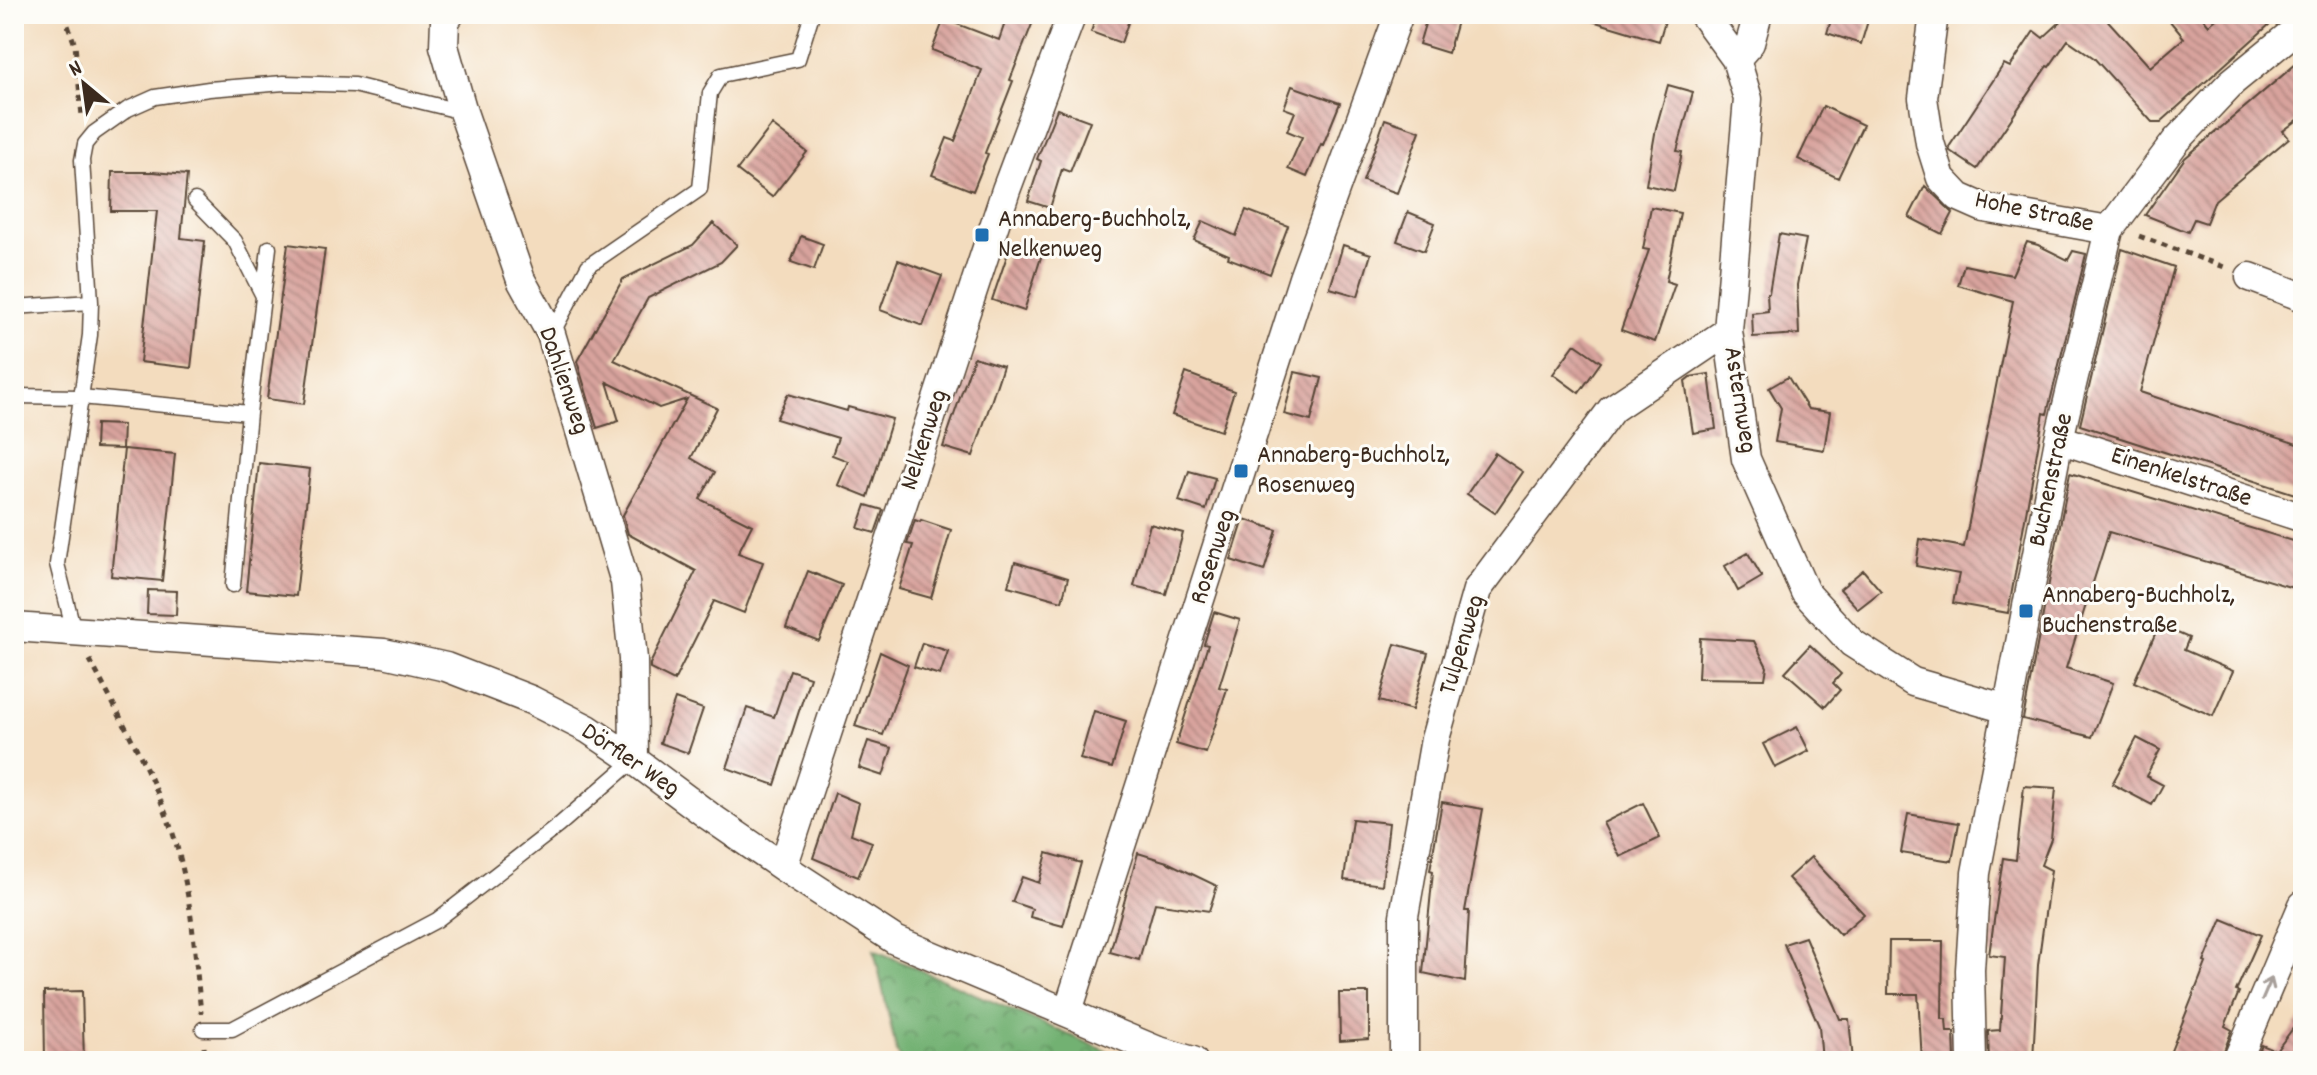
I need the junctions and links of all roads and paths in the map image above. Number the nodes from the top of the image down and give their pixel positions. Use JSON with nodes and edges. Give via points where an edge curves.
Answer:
{"nodes":[{"id":1,"x":64,"y":14,"type":"edge"},
{"id":2,"x":450,"y":14,"type":"edge"},
{"id":3,"x":812,"y":14,"type":"edge"},
{"id":4,"x":1072,"y":14,"type":"edge"},
{"id":5,"x":1399,"y":14,"type":"edge"},
{"id":6,"x":1703,"y":14,"type":"edge"},
{"id":7,"x":1758,"y":14,"type":"edge"},
{"id":8,"x":1934,"y":14,"type":"edge"},
{"id":9,"x":2303,"y":24,"type":"edge"},
{"id":10,"x":1736,"y":59,"type":"junction"},
{"id":11,"x":463,"y":112,"type":"junction"},
{"id":12,"x":94,"y":133,"type":"junction"},
{"id":13,"x":195,"y":200,"type":"dead end"},
{"id":14,"x":2111,"y":228,"type":"junction"},
{"id":15,"x":269,"y":248,"type":"dead end"},
{"id":16,"x":2250,"y":277,"type":"joint"},
{"id":17,"x":262,"y":294,"type":"junction"},
{"id":18,"x":2303,"y":297,"type":"edge"},
{"id":19,"x":91,"y":302,"type":"junction"},
{"id":20,"x":14,"y":307,"type":"edge"},
{"id":21,"x":1728,"y":331,"type":"junction"},
{"id":22,"x":551,"y":334,"type":"junction"},
{"id":23,"x":14,"y":396,"type":"edge"},
{"id":24,"x":81,"y":397,"type":"junction"},
{"id":25,"x":249,"y":413,"type":"junction"},
{"id":26,"x":2059,"y":439,"type":"junction"},
{"id":27,"x":2303,"y":518,"type":"edge"},
{"id":28,"x":233,"y":585,"type":"dead end"},
{"id":29,"x":14,"y":627,"type":"edge"},
{"id":30,"x":74,"y":631,"type":"junction"},
{"id":31,"x":2007,"y":709,"type":"junction"},
{"id":32,"x":634,"y":760,"type":"junction"},
{"id":33,"x":783,"y":867,"type":"junction"},
{"id":34,"x":2303,"y":905,"type":"edge"},
{"id":35,"x":1068,"y":1011,"type":"junction"},
{"id":36,"x":203,"y":1029,"type":"joint"},
{"id":37,"x":1193,"y":1061,"type":"edge"},
{"id":38,"x":1404,"y":1061,"type":"edge"},
{"id":39,"x":1972,"y":1061,"type":"edge"},
{"id":40,"x":2237,"y":1061,"type":"edge"}],
"edges":[{"from":1,"to":12,"type":"path","via":[[75,45],[82,117]]},
{"from":2,"to":11,"type":"street","name":"Dahlienweg","via":[[444,46]]},
{"from":3,"to":22,"type":"lane","via":[[798,59],[721,75],[710,93],[700,189],[588,266]]},
{"from":4,"to":33,"type":"street","name":"Nelkenweg","via":[[1006,190]]},
{"from":5,"to":35,"type":"street","name":"Rosenweg","via":[[1303,278]]},
{"from":6,"to":10,"type":"street","name":"Asternweg"},
{"from":7,"to":10,"type":"street","via":[[1750,43]]},
{"from":8,"to":14,"type":"street","name":"Hohe Straße","via":[[1923,98],[1941,178],[1959,197],[1984,208]]},
{"from":9,"to":14,"type":"street","name":"Buchenstraße","via":[[2232,82],[2176,141]]},
{"from":10,"to":21,"type":"street","name":"Asternweg","via":[[1748,99]]},
{"from":11,"to":12,"type":"lane","via":[[354,85],[284,83],[155,97]]},
{"from":11,"to":22,"type":"street","name":"Dahlienweg","via":[[521,280]]},
{"from":12,"to":19,"type":"lane","via":[[82,160]]},
{"from":13,"to":17,"type":"lane","via":[[235,241]]},
{"from":14,"to":16,"type":"path"},
{"from":14,"to":26,"type":"street","name":"Buchenstraße"},
{"from":15,"to":17,"type":"lane"},
{"from":16,"to":18,"type":"street"},
{"from":17,"to":25,"type":"lane"},
{"from":19,"to":20,"type":"lane"},
{"from":19,"to":24,"type":"lane"},
{"from":21,"to":31,"type":"street","name":"Asternweg","via":[[1746,459],[1805,592],[1852,643],[1913,682]]},
{"from":21,"to":38,"type":"street","name":"Tulpenweg","via":[[1612,409],[1477,590],[1435,739],[1404,916]]},
{"from":22,"to":32,"type":"street","name":"Dahlienweg","via":[[625,582],[633,659]]},
{"from":23,"to":24,"type":"lane"},
{"from":24,"to":25,"type":"lane"},
{"from":24,"to":30,"type":"lane","via":[[57,564]]},
{"from":25,"to":28,"type":"lane"},
{"from":26,"to":27,"type":"street","name":"Einenkelstraße"},
{"from":26,"to":31,"type":"street","name":"Buchenstraße"},
{"from":29,"to":30,"type":"street","name":"Dörfler Weg"},
{"from":30,"to":32,"type":"street","name":"Dörfler Weg","via":[[384,653],[446,667],[531,700]]},
{"from":30,"to":36,"type":"path","via":[[147,768],[176,843]]},
{"from":31,"to":39,"type":"street","name":"Buchenstraße","via":[[1976,873]]},
{"from":32,"to":33,"type":"street","name":"Dörfler Weg"},
{"from":32,"to":36,"type":"lane","via":[[437,920],[232,1029]]},
{"from":33,"to":35,"type":"street","name":"Dörfler Weg","via":[[895,940]]},
{"from":40,"to":34,"type":"street","one_way":true},
{"from":35,"to":37,"type":"street","name":"Dörfler Weg"}]}
